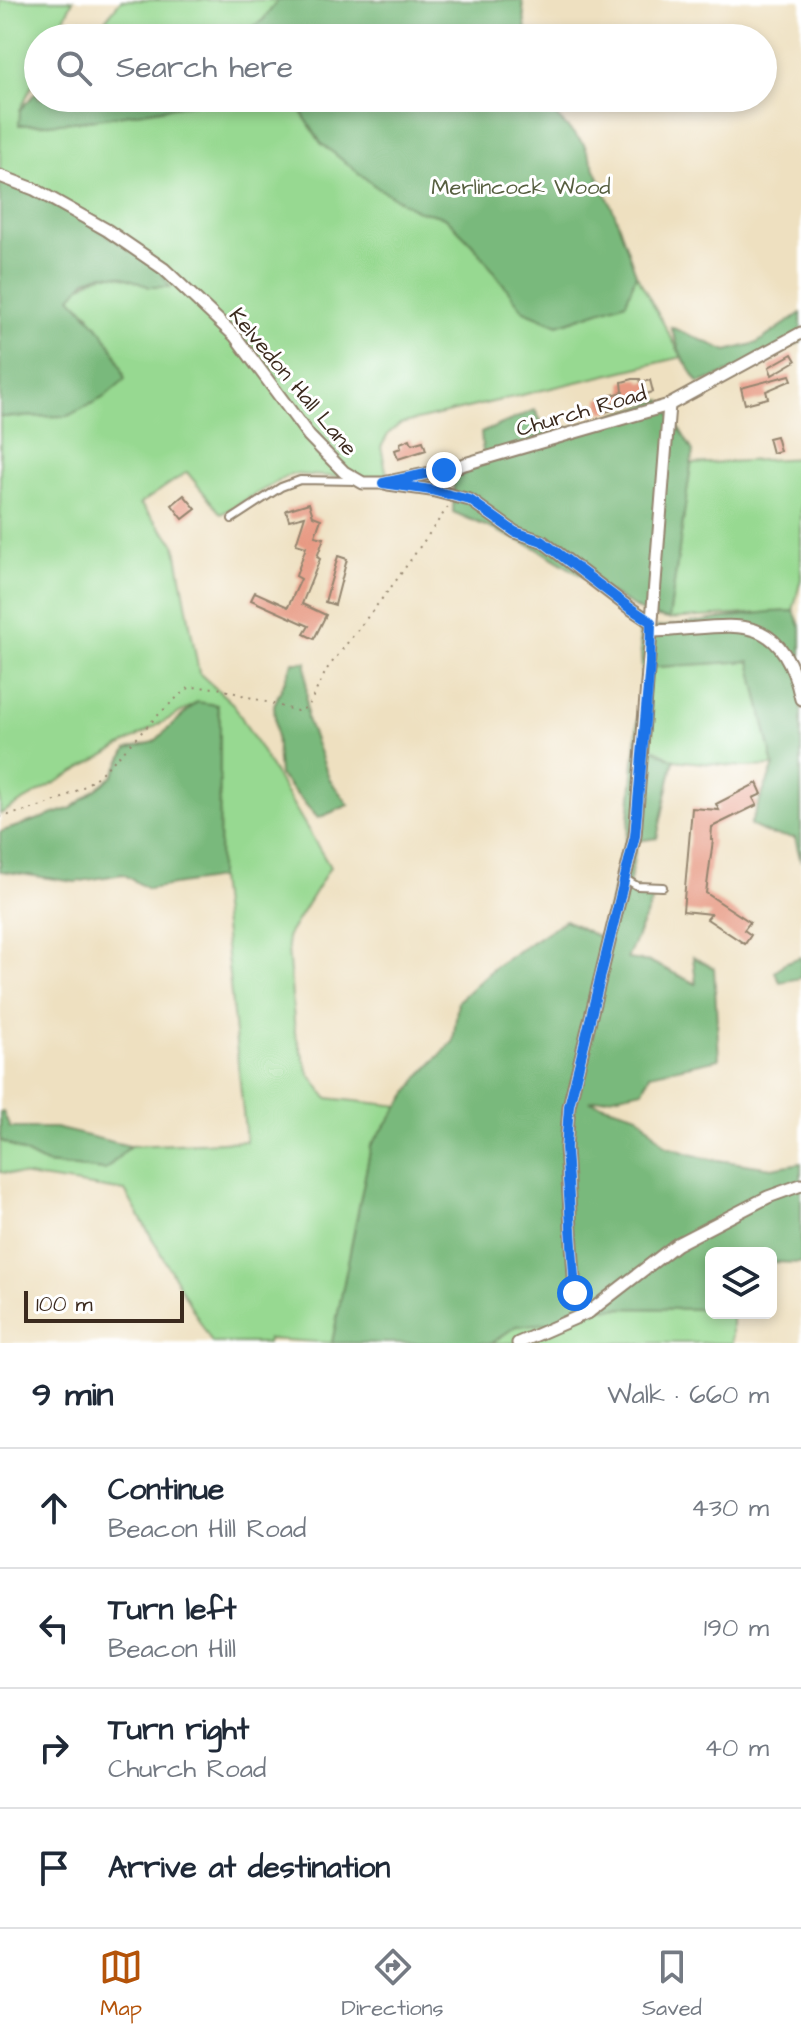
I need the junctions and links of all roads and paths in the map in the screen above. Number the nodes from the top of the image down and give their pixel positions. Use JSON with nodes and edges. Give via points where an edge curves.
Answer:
{"nodes":[{"id":1,"x":0,"y":176,"type":"edge"},
{"id":2,"x":801,"y":333,"type":"edge"},
{"id":3,"x":669,"y":405,"type":"junction"},
{"id":4,"x":358,"y":481,"type":"junction"},
{"id":5,"x":383,"y":483,"type":"junction"},
{"id":6,"x":456,"y":498,"type":"junction"},
{"id":7,"x":232,"y":519,"type":"dead end"},
{"id":8,"x":651,"y":626,"type":"junction"},
{"id":9,"x":801,"y":699,"type":"edge"},
{"id":10,"x":0,"y":817,"type":"edge"},
{"id":11,"x":624,"y":878,"type":"junction"},
{"id":12,"x":663,"y":887,"type":"dead end"},
{"id":13,"x":801,"y":1185,"type":"edge"},
{"id":14,"x":589,"y":1312,"type":"junction"},
{"id":15,"x":518,"y":1343,"type":"edge"}],
"edges":[{"from":1,"to":4,"type":"street","name":"Kelvedon Hall Lane","via":[[58,202],[164,269],[235,336],[309,436]]},
{"from":2,"to":3,"type":"street","name":"Church Road"},
{"from":3,"to":5,"type":"street","name":"Church Road"},
{"from":3,"to":8,"type":"street"},
{"from":4,"to":5,"type":"street","name":"Church Road"},
{"from":4,"to":7,"type":"lane","via":[[300,480]]},
{"from":5,"to":6,"type":"street"},
{"from":6,"to":8,"type":"street","via":[[470,500],[515,532],[542,541]]},
{"from":6,"to":10,"type":"path","via":[[327,669],[308,707],[297,711],[218,688],[190,687],[100,774],[69,795]]},
{"from":8,"to":9,"type":"street","via":[[751,628],[771,637],[783,649]]},
{"from":8,"to":11,"type":"street","via":[[635,836]]},
{"from":11,"to":12,"type":"lane","via":[[637,886]]},
{"from":11,"to":14,"type":"street","via":[[569,1106],[566,1148],[575,1293]]},
{"from":13,"to":14,"type":"street","via":[[677,1244]]},
{"from":14,"to":15,"type":"street"}]}
